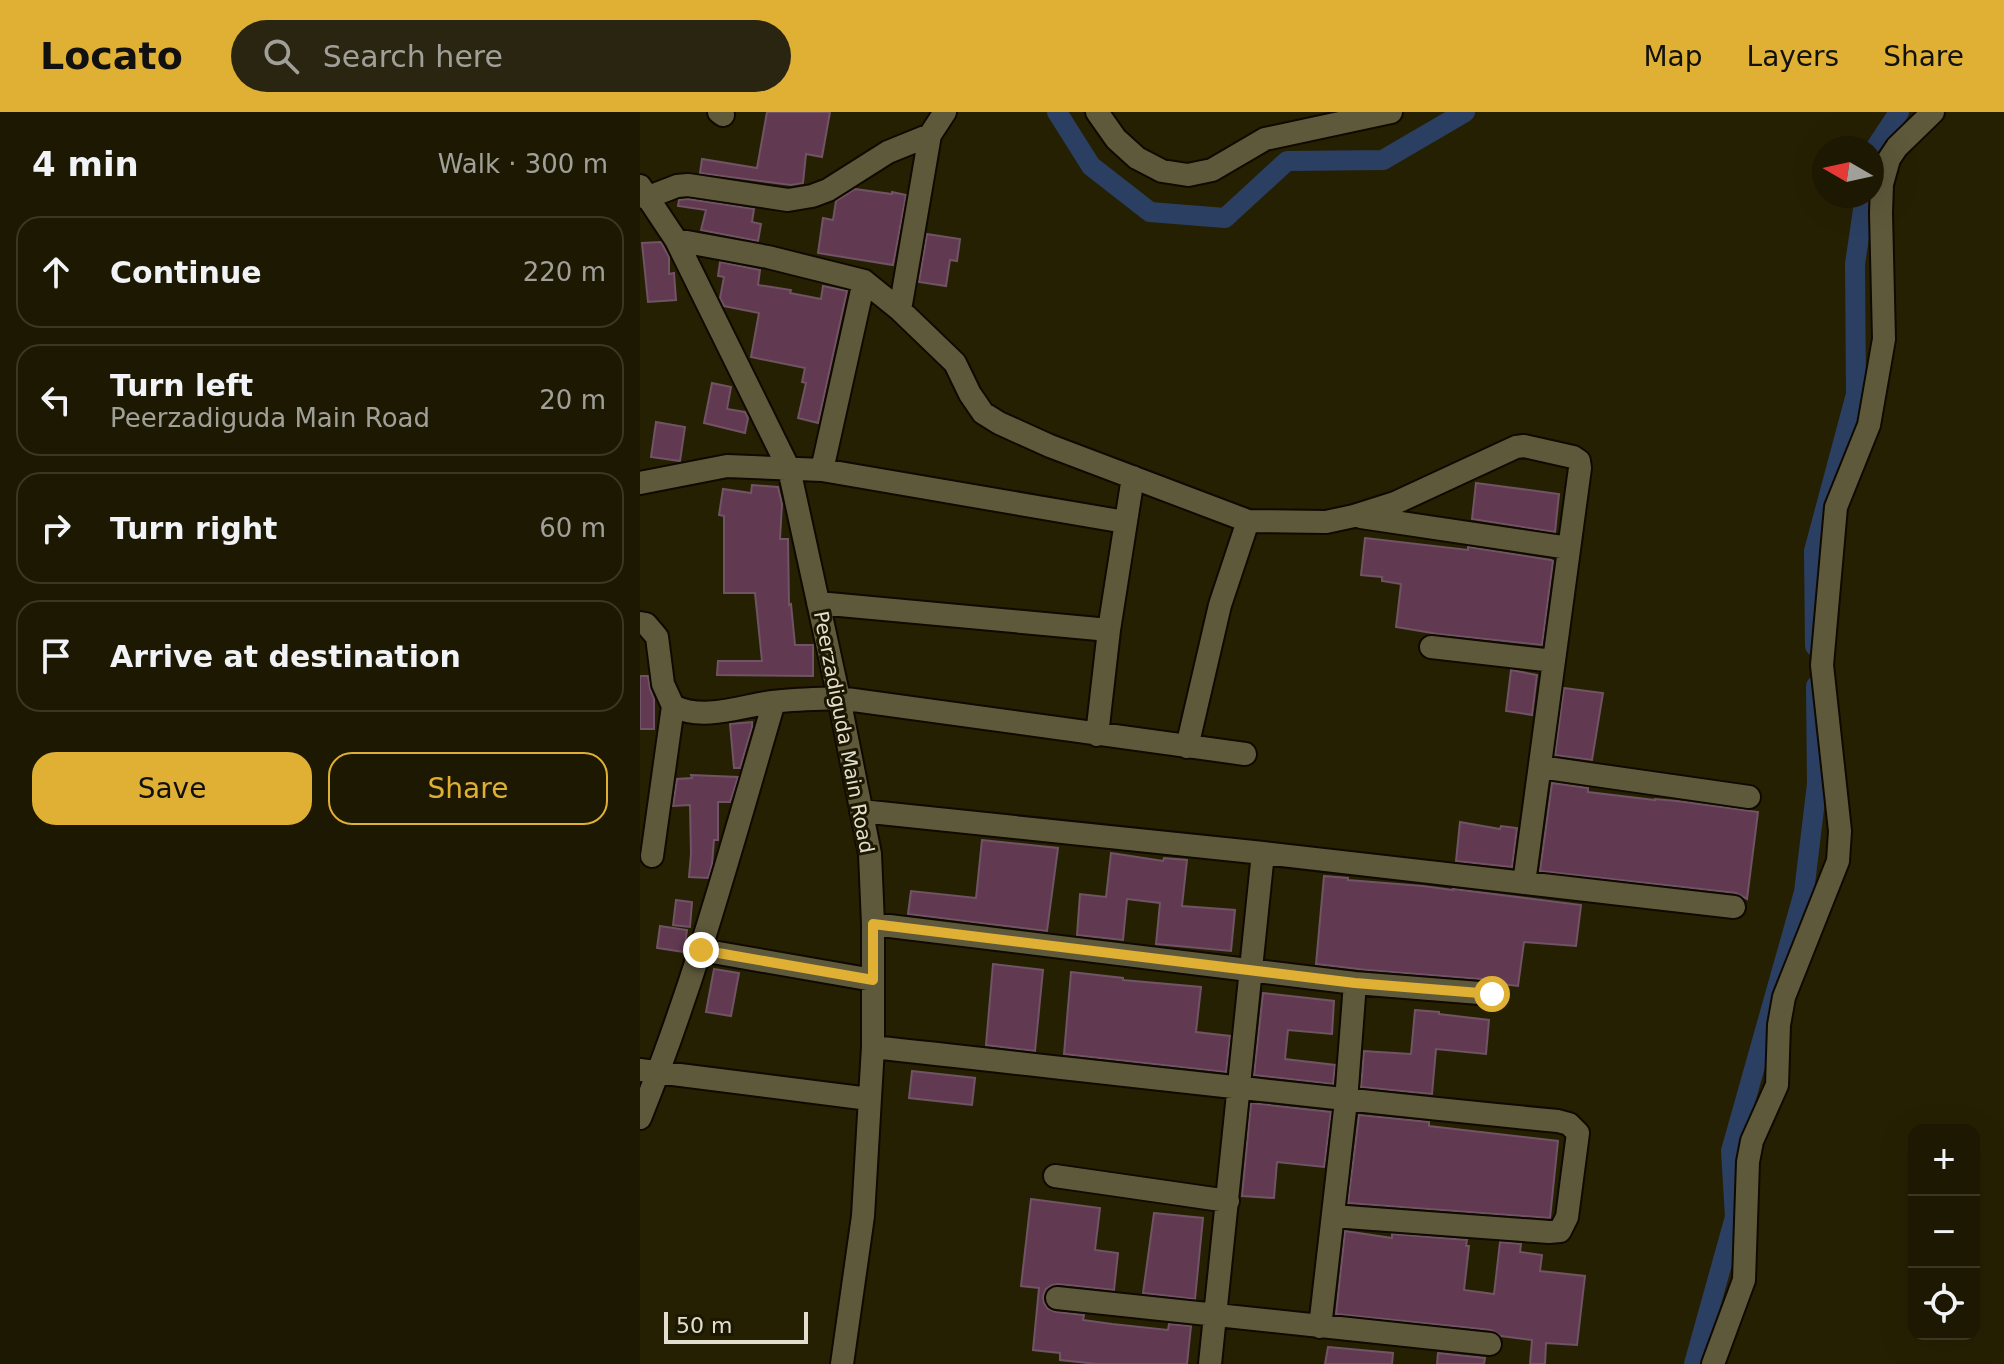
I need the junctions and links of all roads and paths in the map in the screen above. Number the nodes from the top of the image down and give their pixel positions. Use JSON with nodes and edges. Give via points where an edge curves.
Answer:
{"nodes":[{"id":1,"x":945,"y":112,"type":"edge"},
{"id":2,"x":1097,"y":112,"type":"edge"},
{"id":3,"x":1391,"y":112,"type":"edge"},
{"id":4,"x":1933,"y":112,"type":"edge"},
{"id":5,"x":930,"y":135,"type":"junction"},
{"id":6,"x":643,"y":192,"type":"edge"},
{"id":7,"x":676,"y":240,"type":"junction"},
{"id":8,"x":864,"y":281,"type":"junction"},
{"id":9,"x":900,"y":310,"type":"junction"},
{"id":10,"x":789,"y":469,"type":"junction"},
{"id":11,"x":822,"y":470,"type":"junction"},
{"id":12,"x":1133,"y":477,"type":"junction"},
{"id":13,"x":640,"y":483,"type":"edge"},
{"id":14,"x":1354,"y":516,"type":"junction"},
{"id":15,"x":1248,"y":521,"type":"junction"},
{"id":16,"x":1125,"y":522,"type":"junction"},
{"id":17,"x":1569,"y":548,"type":"junction"},
{"id":18,"x":818,"y":603,"type":"junction"},
{"id":19,"x":640,"y":623,"type":"edge"},
{"id":20,"x":1109,"y":630,"type":"junction"},
{"id":21,"x":1431,"y":647,"type":"dead end"},
{"id":22,"x":1554,"y":661,"type":"junction"},
{"id":23,"x":839,"y":698,"type":"junction"},
{"id":24,"x":774,"y":702,"type":"junction"},
{"id":25,"x":673,"y":706,"type":"junction"},
{"id":26,"x":1097,"y":735,"type":"junction"},
{"id":27,"x":1187,"y":747,"type":"junction"},
{"id":28,"x":1245,"y":754,"type":"dead end"},
{"id":29,"x":1540,"y":767,"type":"junction"},
{"id":30,"x":1749,"y":797,"type":"dead end"},
{"id":31,"x":861,"y":811,"type":"junction"},
{"id":32,"x":1263,"y":853,"type":"junction"},
{"id":33,"x":652,"y":856,"type":"dead end"},
{"id":34,"x":1524,"y":883,"type":"junction"},
{"id":35,"x":1734,"y":907,"type":"dead end"},
{"id":36,"x":873,"y":924,"type":"junction"},
{"id":37,"x":701,"y":950,"type":"junction"},
{"id":38,"x":1251,"y":970,"type":"junction"},
{"id":39,"x":873,"y":980,"type":"junction"},
{"id":40,"x":1355,"y":983,"type":"junction"},
{"id":41,"x":1492,"y":994,"type":"dead end"},
{"id":42,"x":873,"y":1047,"type":"junction"},
{"id":43,"x":649,"y":1072,"type":"edge"},
{"id":44,"x":1237,"y":1087,"type":"junction"},
{"id":45,"x":869,"y":1099,"type":"junction"},
{"id":46,"x":1346,"y":1101,"type":"junction"},
{"id":47,"x":640,"y":1118,"type":"edge"},
{"id":48,"x":1055,"y":1176,"type":"dead end"},
{"id":49,"x":1228,"y":1201,"type":"junction"},
{"id":50,"x":1333,"y":1216,"type":"junction"},
{"id":51,"x":1057,"y":1298,"type":"dead end"},
{"id":52,"x":1215,"y":1315,"type":"junction"},
{"id":53,"x":1320,"y":1327,"type":"junction"},
{"id":54,"x":1490,"y":1344,"type":"dead end"},
{"id":55,"x":842,"y":1364,"type":"edge"},
{"id":56,"x":1210,"y":1364,"type":"edge"},
{"id":57,"x":1713,"y":1364,"type":"edge"}],
"edges":[{"from":1,"to":5,"type":"street"},
{"from":2,"to":3,"type":"street","via":[[1137,158],[1162,171],[1188,175],[1212,170],[1265,139]]},
{"from":4,"to":57,"type":"street","via":[[1897,147],[1882,184],[1884,339],[1869,425],[1836,507],[1822,665],[1840,831],[1838,861],[1784,997],[1777,1085],[1748,1162],[1744,1280]]},
{"from":5,"to":6,"type":"street","via":[[888,152],[812,196],[788,200],[688,185]]},
{"from":5,"to":9,"type":"street"},
{"from":6,"to":7,"type":"street","name":"Peerzadiguda Main Road"},
{"from":7,"to":8,"type":"street"},
{"from":7,"to":10,"type":"street","name":"Peerzadiguda Main Road"},
{"from":8,"to":9,"type":"street"},
{"from":8,"to":11,"type":"street"},
{"from":9,"to":12,"type":"street","via":[[955,363],[983,413],[1050,446]]},
{"from":10,"to":11,"type":"street"},
{"from":10,"to":13,"type":"street","via":[[727,466]]},
{"from":10,"to":18,"type":"street","name":"Peerzadiguda Main Road"},
{"from":11,"to":16,"type":"street"},
{"from":12,"to":15,"type":"street"},
{"from":12,"to":16,"type":"street"},
{"from":14,"to":15,"type":"street","via":[[1326,522]]},
{"from":14,"to":17,"type":"street"},
{"from":14,"to":17,"type":"street","via":[[1524,446],[1579,461]]},
{"from":15,"to":27,"type":"street","via":[[1220,605]]},
{"from":16,"to":20,"type":"street"},
{"from":17,"to":22,"type":"street"},
{"from":18,"to":20,"type":"street"},
{"from":18,"to":23,"type":"street","name":"Peerzadiguda Main Road"},
{"from":19,"to":25,"type":"street","via":[[657,637],[663,684]]},
{"from":20,"to":26,"type":"street"},
{"from":21,"to":22,"type":"street"},
{"from":22,"to":29,"type":"street"},
{"from":23,"to":24,"type":"street"},
{"from":23,"to":26,"type":"street"},
{"from":23,"to":31,"type":"street","name":"Peerzadiguda Main Road"},
{"from":24,"to":25,"type":"street","via":[[702,714]]},
{"from":24,"to":37,"type":"street"},
{"from":25,"to":33,"type":"street"},
{"from":26,"to":27,"type":"street"},
{"from":27,"to":28,"type":"street"},
{"from":29,"to":30,"type":"street"},
{"from":29,"to":34,"type":"street"},
{"from":31,"to":32,"type":"street"},
{"from":31,"to":36,"type":"street","name":"Peerzadiguda Main Road","via":[[870,854]]},
{"from":32,"to":34,"type":"street"},
{"from":32,"to":38,"type":"street"},
{"from":34,"to":35,"type":"street"},
{"from":36,"to":38,"type":"street"},
{"from":36,"to":39,"type":"street","name":"Peerzadiguda Main Road"},
{"from":37,"to":39,"type":"street"},
{"from":37,"to":43,"type":"street"},
{"from":38,"to":40,"type":"street"},
{"from":38,"to":44,"type":"street"},
{"from":39,"to":42,"type":"street","name":"Peerzadiguda Main Road"},
{"from":40,"to":41,"type":"street"},
{"from":40,"to":46,"type":"street"},
{"from":42,"to":44,"type":"street"},
{"from":42,"to":45,"type":"street","name":"Peerzadiguda Main Road"},
{"from":43,"to":45,"type":"street"},
{"from":43,"to":47,"type":"street"},
{"from":44,"to":46,"type":"street"},
{"from":44,"to":49,"type":"street"},
{"from":45,"to":55,"type":"street","name":"Peerzadiguda Main Road","via":[[863,1216]]},
{"from":46,"to":50,"type":"street"},
{"from":46,"to":50,"type":"street","via":[[1558,1121],[1578,1133],[1567,1217],[1560,1231]]},
{"from":48,"to":49,"type":"street"},
{"from":49,"to":52,"type":"street"},
{"from":50,"to":53,"type":"street"},
{"from":51,"to":52,"type":"street"},
{"from":52,"to":53,"type":"street"},
{"from":52,"to":56,"type":"street"},
{"from":53,"to":54,"type":"street"}]}
